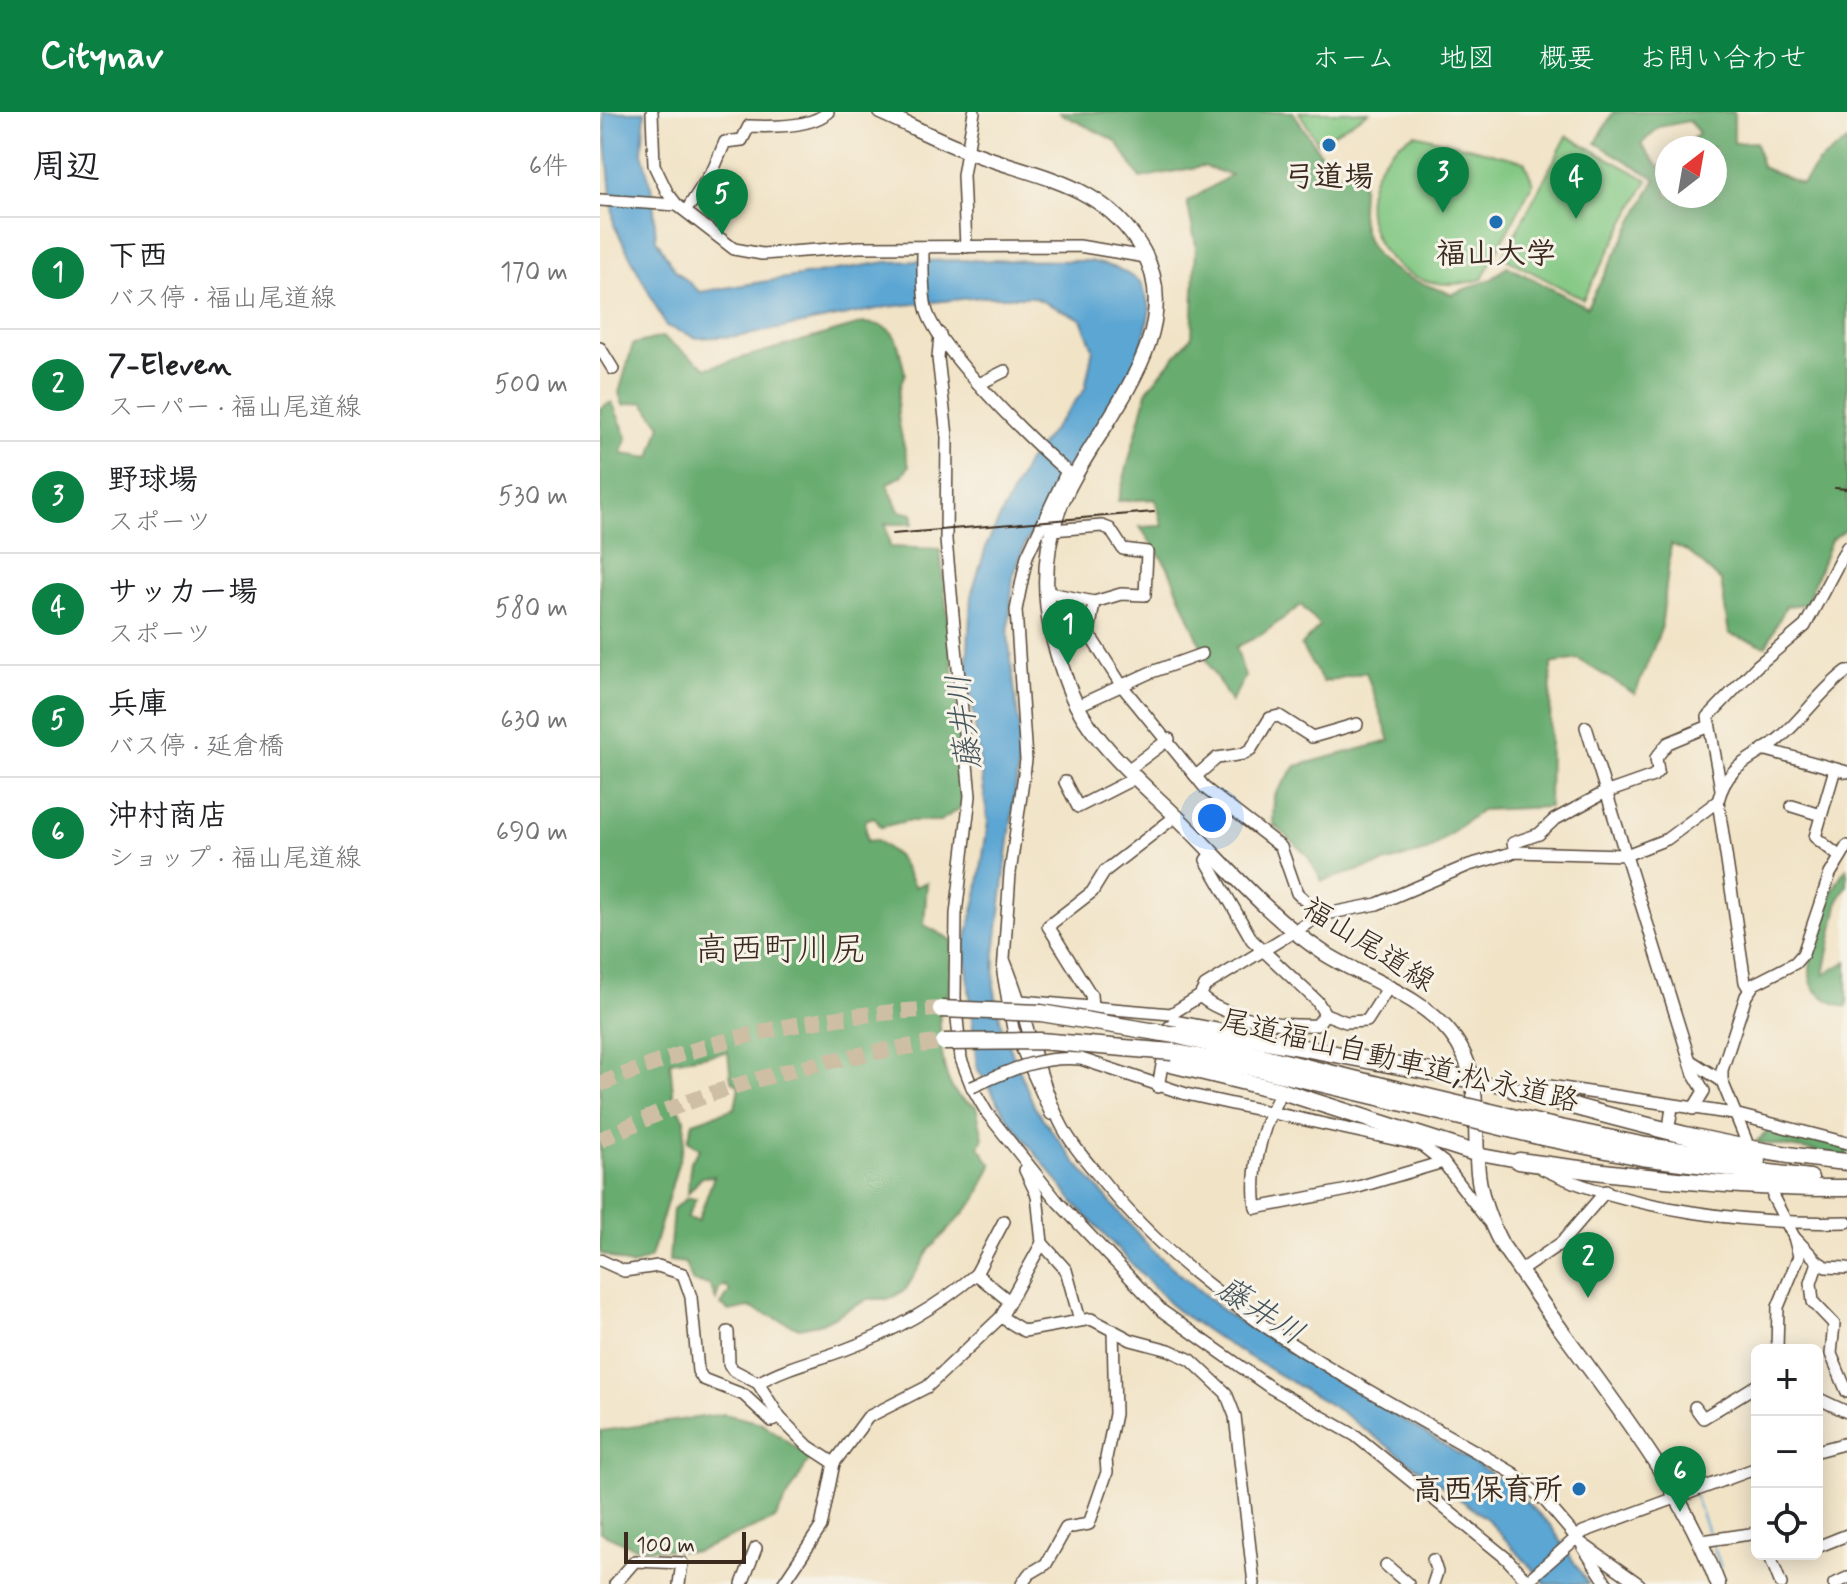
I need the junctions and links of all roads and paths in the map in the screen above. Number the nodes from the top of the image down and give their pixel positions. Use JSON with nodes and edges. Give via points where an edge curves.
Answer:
{"nodes":[{"id":1,"x":652,"y":112,"type":"edge"},
{"id":2,"x":828,"y":112,"type":"edge"},
{"id":3,"x":880,"y":112,"type":"edge"},
{"id":4,"x":974,"y":112,"type":"edge"},
{"id":5,"x":969,"y":152,"type":"junction"},
{"id":6,"x":667,"y":192,"type":"junction"},
{"id":7,"x":600,"y":200,"type":"edge"},
{"id":8,"x":690,"y":205,"type":"junction"},
{"id":9,"x":673,"y":206,"type":"junction"},
{"id":10,"x":713,"y":235,"type":"junction"},
{"id":11,"x":966,"y":247,"type":"junction"},
{"id":12,"x":923,"y":250,"type":"junction"},
{"id":13,"x":1146,"y":257,"type":"junction"},
{"id":14,"x":940,"y":334,"type":"junction"},
{"id":15,"x":600,"y":348,"type":"edge"},
{"id":16,"x":613,"y":369,"type":"dead end"},
{"id":17,"x":1005,"y":371,"type":"dead end"},
{"id":18,"x":979,"y":384,"type":"junction"},
{"id":19,"x":1069,"y":473,"type":"junction"},
{"id":20,"x":1052,"y":530,"type":"junction"},
{"id":21,"x":1847,"y":547,"type":"edge"},
{"id":22,"x":1045,"y":592,"type":"junction"},
{"id":23,"x":1094,"y":602,"type":"junction"},
{"id":24,"x":1202,"y":654,"type":"dead end"},
{"id":25,"x":1847,"y":671,"type":"edge"},
{"id":26,"x":1122,"y":686,"type":"junction"},
{"id":27,"x":1077,"y":706,"type":"junction"},
{"id":28,"x":1357,"y":724,"type":"dead end"},
{"id":29,"x":1709,"y":726,"type":"junction"},
{"id":30,"x":1586,"y":727,"type":"dead end"},
{"id":31,"x":1169,"y":739,"type":"junction"},
{"id":32,"x":1763,"y":749,"type":"junction"},
{"id":33,"x":1841,"y":771,"type":"edge"},
{"id":34,"x":1133,"y":773,"type":"junction"},
{"id":35,"x":1196,"y":776,"type":"junction"},
{"id":36,"x":1065,"y":782,"type":"dead end"},
{"id":37,"x":1609,"y":792,"type":"junction"},
{"id":38,"x":1719,"y":795,"type":"junction"},
{"id":39,"x":1792,"y":806,"type":"dead end"},
{"id":40,"x":1821,"y":815,"type":"junction"},
{"id":41,"x":1176,"y":816,"type":"junction"},
{"id":42,"x":1847,"y":846,"type":"edge"},
{"id":43,"x":1212,"y":852,"type":"junction"},
{"id":44,"x":1515,"y":852,"type":"junction"},
{"id":45,"x":1626,"y":855,"type":"junction"},
{"id":46,"x":1844,"y":860,"type":"edge"},
{"id":47,"x":1321,"y":915,"type":"junction"},
{"id":48,"x":1293,"y":931,"type":"junction"},
{"id":49,"x":1260,"y":950,"type":"junction"},
{"id":50,"x":1005,"y":962,"type":"junction"},
{"id":51,"x":1388,"y":988,"type":"junction"},
{"id":52,"x":1750,"y":990,"type":"junction"},
{"id":53,"x":1200,"y":996,"type":"junction"},
{"id":54,"x":1021,"y":1001,"type":"junction"},
{"id":55,"x":1092,"y":1006,"type":"junction"},
{"id":56,"x":941,"y":1009,"type":"tunnel mouth"},
{"id":57,"x":1325,"y":1014,"type":"junction"},
{"id":58,"x":1173,"y":1038,"type":"junction"},
{"id":59,"x":944,"y":1042,"type":"tunnel mouth"},
{"id":60,"x":1691,"y":1061,"type":"junction"},
{"id":61,"x":1473,"y":1080,"type":"junction"},
{"id":62,"x":1722,"y":1081,"type":"junction"},
{"id":63,"x":972,"y":1087,"type":"junction"},
{"id":64,"x":1158,"y":1087,"type":"junction"},
{"id":65,"x":1514,"y":1090,"type":"junction"},
{"id":66,"x":1277,"y":1100,"type":"dead end"},
{"id":67,"x":1672,"y":1107,"type":"junction"},
{"id":68,"x":1693,"y":1109,"type":"junction"},
{"id":69,"x":1271,"y":1112,"type":"junction"},
{"id":70,"x":987,"y":1113,"type":"junction"},
{"id":71,"x":1734,"y":1114,"type":"junction"},
{"id":72,"x":1670,"y":1121,"type":"dead end"},
{"id":73,"x":1060,"y":1123,"type":"junction"},
{"id":74,"x":1544,"y":1131,"type":"junction"},
{"id":75,"x":1746,"y":1140,"type":"dead end"},
{"id":76,"x":1847,"y":1143,"type":"edge"},
{"id":77,"x":1478,"y":1154,"type":"junction"},
{"id":78,"x":1519,"y":1161,"type":"junction"},
{"id":79,"x":1443,"y":1162,"type":"junction"},
{"id":80,"x":1847,"y":1162,"type":"edge"},
{"id":81,"x":1847,"y":1168,"type":"edge"},
{"id":82,"x":1847,"y":1181,"type":"edge"},
{"id":83,"x":1659,"y":1186,"type":"dead end"},
{"id":84,"x":1847,"y":1188,"type":"edge"},
{"id":85,"x":1606,"y":1191,"type":"junction"},
{"id":86,"x":1773,"y":1197,"type":"dead end"},
{"id":87,"x":1654,"y":1204,"type":"junction"},
{"id":88,"x":1784,"y":1219,"type":"junction"},
{"id":89,"x":1004,"y":1221,"type":"dead end"},
{"id":90,"x":1847,"y":1222,"type":"edge"},
{"id":91,"x":1491,"y":1224,"type":"junction"},
{"id":92,"x":1794,"y":1237,"type":"junction"},
{"id":93,"x":1042,"y":1243,"type":"junction"},
{"id":94,"x":1799,"y":1256,"type":"junction"},
{"id":95,"x":1816,"y":1258,"type":"junction"},
{"id":96,"x":600,"y":1260,"type":"edge"},
{"id":97,"x":1847,"y":1268,"type":"edge"},
{"id":98,"x":1520,"y":1271,"type":"junction"},
{"id":99,"x":976,"y":1274,"type":"junction"},
{"id":100,"x":1009,"y":1301,"type":"junction"},
{"id":101,"x":1001,"y":1317,"type":"junction"},
{"id":102,"x":1080,"y":1320,"type":"junction"},
{"id":103,"x":1113,"y":1330,"type":"junction"},
{"id":104,"x":728,"y":1332,"type":"dead end"},
{"id":105,"x":1777,"y":1344,"type":"edge"},
{"id":106,"x":758,"y":1383,"type":"junction"},
{"id":107,"x":1751,"y":1389,"type":"edge"},
{"id":108,"x":1847,"y":1392,"type":"edge"},
{"id":109,"x":1823,"y":1401,"type":"edge"},
{"id":110,"x":1695,"y":1407,"type":"dead end"},
{"id":111,"x":1847,"y":1412,"type":"edge"},
{"id":112,"x":780,"y":1418,"type":"junction"},
{"id":113,"x":1847,"y":1443,"type":"edge"},
{"id":114,"x":1823,"y":1449,"type":"edge"},
{"id":115,"x":834,"y":1463,"type":"junction"},
{"id":116,"x":1751,"y":1470,"type":"edge"},
{"id":117,"x":1679,"y":1496,"type":"junction"},
{"id":118,"x":1751,"y":1534,"type":"edge"},
{"id":119,"x":1847,"y":1535,"type":"edge"},
{"id":120,"x":1576,"y":1540,"type":"junction"},
{"id":121,"x":1702,"y":1541,"type":"junction"},
{"id":122,"x":1823,"y":1545,"type":"edge"},
{"id":123,"x":756,"y":1548,"type":"dead end"},
{"id":124,"x":1433,"y":1560,"type":"dead end"},
{"id":125,"x":1771,"y":1560,"type":"edge"},
{"id":126,"x":1386,"y":1565,"type":"dead end"},
{"id":127,"x":1847,"y":1578,"type":"edge"},
{"id":128,"x":1528,"y":1582,"type":"edge"},
{"id":129,"x":615,"y":1584,"type":"edge"},
{"id":130,"x":679,"y":1584,"type":"edge"},
{"id":131,"x":742,"y":1584,"type":"edge"},
{"id":132,"x":783,"y":1584,"type":"edge"},
{"id":133,"x":1022,"y":1584,"type":"edge"},
{"id":134,"x":1254,"y":1584,"type":"edge"},
{"id":135,"x":1408,"y":1584,"type":"edge"},
{"id":136,"x":1433,"y":1584,"type":"edge"},
{"id":137,"x":1607,"y":1584,"type":"edge"},
{"id":138,"x":1639,"y":1584,"type":"edge"},
{"id":139,"x":1718,"y":1584,"type":"edge"},
{"id":140,"x":1781,"y":1584,"type":"edge"},
{"id":141,"x":1834,"y":1584,"type":"edge"}],
"edges":[{"from":1,"to":6,"type":"street","via":[[654,165]]},
{"from":2,"to":8,"type":"street","via":[[821,119],[749,126],[742,140],[725,142]]},
{"from":3,"to":5,"type":"main road","name":"福山尾道線"},
{"from":4,"to":5,"type":"street"},
{"from":5,"to":11,"type":"street","via":[[963,175]]},
{"from":5,"to":13,"type":"main road","name":"福山尾道線","via":[[1094,197],[1128,226]]},
{"from":6,"to":8,"type":"street"},
{"from":6,"to":9,"type":"street"},
{"from":7,"to":9,"type":"street"},
{"from":8,"to":10,"type":"street"},
{"from":9,"to":10,"type":"street"},
{"from":10,"to":12,"type":"street","via":[[748,253]]},
{"from":11,"to":12,"type":"street"},
{"from":11,"to":13,"type":"street","via":[[1079,246]]},
{"from":12,"to":14,"type":"street","via":[[926,311]]},
{"from":13,"to":19,"type":"main road","name":"福山尾道線","via":[[1154,289],[1153,332],[1138,370]]},
{"from":14,"to":18,"type":"street"},
{"from":14,"to":63,"type":"street","via":[[947,436],[946,540],[970,796],[956,914],[955,998],[961,1059]]},
{"from":15,"to":16,"type":"street"},
{"from":17,"to":18,"type":"street"},
{"from":18,"to":19,"type":"street"},
{"from":19,"to":20,"type":"main road","name":"福山尾道線"},
{"from":19,"to":50,"type":"street","via":[[1027,556],[1016,610],[1026,760],[1010,873]]},
{"from":20,"to":22,"type":"main road","name":"福山尾道線"},
{"from":20,"to":23,"type":"street","via":[[1102,526],[1123,549],[1147,552],[1145,595],[1121,594]]},
{"from":21,"to":29,"type":"street","via":[[1805,626],[1714,709]]},
{"from":22,"to":23,"type":"street"},
{"from":22,"to":27,"type":"main road","name":"福山尾道線","via":[[1052,635]]},
{"from":23,"to":26,"type":"street","via":[[1089,634]]},
{"from":24,"to":26,"type":"street"},
{"from":25,"to":32,"type":"street"},
{"from":26,"to":27,"type":"street"},
{"from":26,"to":31,"type":"street"},
{"from":27,"to":34,"type":"main road","name":"福山尾道線"},
{"from":28,"to":35,"type":"street","via":[[1312,737],[1279,716],[1270,718],[1251,749],[1217,758]]},
{"from":29,"to":37,"type":"street","via":[[1668,743],[1656,758],[1658,771],[1653,776]]},
{"from":29,"to":38,"type":"street"},
{"from":30,"to":37,"type":"street"},
{"from":31,"to":34,"type":"street"},
{"from":31,"to":35,"type":"street"},
{"from":32,"to":33,"type":"street"},
{"from":32,"to":38,"type":"street","via":[[1747,757]]},
{"from":33,"to":40,"type":"street"},
{"from":34,"to":36,"type":"street","via":[[1078,807]]},
{"from":34,"to":41,"type":"main road","name":"福山尾道線"},
{"from":35,"to":47,"type":"street","via":[[1226,807],[1281,847],[1299,897]]},
{"from":37,"to":44,"type":"street","via":[[1581,804],[1539,834],[1513,843]]},
{"from":37,"to":45,"type":"street"},
{"from":38,"to":45,"type":"street","via":[[1667,839]]},
{"from":38,"to":52,"type":"street"},
{"from":39,"to":40,"type":"street"},
{"from":40,"to":46,"type":"street","via":[[1815,837]]},
{"from":41,"to":43,"type":"main road","name":"福山尾道線"},
{"from":41,"to":55,"type":"street","via":[[1105,871],[1092,892],[1048,926],[1091,995]]},
{"from":42,"to":46,"type":"street"},
{"from":43,"to":48,"type":"main road","name":"福山尾道線"},
{"from":43,"to":49,"type":"street","via":[[1206,860]]},
{"from":44,"to":45,"type":"street"},
{"from":44,"to":47,"type":"street","via":[[1469,865],[1377,904]]},
{"from":45,"to":60,"type":"street"},
{"from":46,"to":52,"type":"street","via":[[1828,881],[1803,954]]},
{"from":47,"to":48,"type":"street"},
{"from":48,"to":49,"type":"street"},
{"from":48,"to":51,"type":"main road","name":"福山尾道線"},
{"from":49,"to":53,"type":"street","via":[[1205,986]]},
{"from":49,"to":57,"type":"street"},
{"from":50,"to":54,"type":"street"},
{"from":50,"to":73,"type":"street","via":[[1013,1029],[1044,1102]]},
{"from":51,"to":57,"type":"street","via":[[1367,1021],[1346,1022]]},
{"from":51,"to":61,"type":"main road","name":"福山尾道線","via":[[1442,1024],[1464,1055]]},
{"from":52,"to":62,"type":"street"},
{"from":53,"to":57,"type":"street","via":[[1295,1031],[1317,1025]]},
{"from":53,"to":58,"type":"street"},
{"from":54,"to":55,"type":"street"},
{"from":54,"to":73,"type":"street"},
{"from":55,"to":58,"type":"street"},
{"from":56,"to":58,"type":"highway","name":"尾道福山自動車道;松永道路","bridge":true,"via":[[1041,1013]]},
{"from":58,"to":59,"type":"highway","name":"尾道福山自動車道;松永道路","bridge":true},
{"from":58,"to":61,"type":"highway"},
{"from":58,"to":64,"type":"street"},
{"from":58,"to":74,"type":"highway","name":"尾道福山自動車道;松永道路","bridge":true},
{"from":58,"to":77,"type":"highway","via":[[1278,1090]]},
{"from":60,"to":62,"type":"street"},
{"from":60,"to":68,"type":"street","via":[[1704,1091]]},
{"from":61,"to":65,"type":"street"},
{"from":61,"to":77,"type":"main road","name":"福山尾道線"},
{"from":62,"to":71,"type":"street"},
{"from":63,"to":64,"type":"street","bridge":true,"via":[[1029,1063],[1062,1057]]},
{"from":63,"to":70,"type":"street"},
{"from":64,"to":69,"type":"street"},
{"from":65,"to":67,"type":"street","via":[[1549,1086]]},
{"from":65,"to":80,"type":"highway","via":[[1734,1146]]},
{"from":66,"to":69,"type":"street"},
{"from":67,"to":68,"type":"street"},
{"from":67,"to":72,"type":"street"},
{"from":68,"to":71,"type":"street"},
{"from":69,"to":79,"type":"street","via":[[1413,1142]]},
{"from":69,"to":79,"type":"street","via":[[1252,1184],[1256,1208],[1348,1190]]},
{"from":70,"to":93,"type":"street","via":[[1033,1182]]},
{"from":70,"to":128,"type":"street","via":[[1058,1202],[1162,1311],[1271,1388],[1356,1436],[1506,1558]]},
{"from":71,"to":75,"type":"street"},
{"from":71,"to":76,"type":"street"},
{"from":73,"to":120,"type":"street","via":[[1123,1206],[1214,1292],[1513,1473],[1546,1502]]},
{"from":74,"to":81,"type":"highway","name":"尾道福山自動車道;松永道路","via":[[1747,1160]]},
{"from":74,"to":82,"type":"highway","name":"尾道福山自動車道;松永道路","via":[[1744,1173]]},
{"from":77,"to":78,"type":"street"},
{"from":77,"to":91,"type":"main road","name":"福山尾道線"},
{"from":78,"to":84,"type":"highway","via":[[1775,1188]]},
{"from":78,"to":85,"type":"street"},
{"from":79,"to":91,"type":"street"},
{"from":83,"to":87,"type":"street"},
{"from":85,"to":87,"type":"street"},
{"from":85,"to":98,"type":"street","via":[[1561,1243]]},
{"from":86,"to":88,"type":"street"},
{"from":87,"to":88,"type":"street"},
{"from":88,"to":90,"type":"street"},
{"from":88,"to":92,"type":"street"},
{"from":89,"to":99,"type":"street"},
{"from":91,"to":98,"type":"main road","name":"福山尾道線"},
{"from":92,"to":94,"type":"street"},
{"from":92,"to":95,"type":"street"},
{"from":93,"to":100,"type":"street"},
{"from":93,"to":102,"type":"street","via":[[1066,1270]]},
{"from":94,"to":95,"type":"street","via":[[1804,1252]]},
{"from":94,"to":105,"type":"street","via":[[1778,1307]]},
{"from":95,"to":97,"type":"street","via":[[1826,1267]]},
{"from":95,"to":108,"type":"street","via":[[1813,1302],[1834,1324],[1831,1354]]},
{"from":96,"to":112,"type":"street","via":[[624,1271],[658,1266],[683,1274],[703,1379],[744,1395],[772,1421]]},
{"from":98,"to":117,"type":"main road","name":"福山尾道線"},
{"from":99,"to":100,"type":"street"},
{"from":99,"to":106,"type":"street","via":[[903,1326]]},
{"from":100,"to":101,"type":"street"},
{"from":101,"to":102,"type":"street","via":[[1024,1331]]},
{"from":101,"to":115,"type":"street","via":[[927,1387],[868,1417]]},
{"from":102,"to":103,"type":"street","via":[[1091,1319]]},
{"from":103,"to":133,"type":"street","via":[[1115,1414],[1094,1515],[1089,1524],[1066,1528],[1046,1564]]},
{"from":103,"to":134,"type":"street","via":[[1191,1360],[1226,1393],[1235,1416]]},
{"from":104,"to":106,"type":"street","via":[[729,1364]]},
{"from":106,"to":112,"type":"street"},
{"from":107,"to":110,"type":"street","via":[[1703,1418]]},
{"from":109,"to":111,"type":"street"},
{"from":112,"to":115,"type":"street"},
{"from":113,"to":114,"type":"street"},
{"from":115,"to":132,"type":"street","via":[[821,1527]]},
{"from":116,"to":117,"type":"street"},
{"from":117,"to":120,"type":"street","via":[[1616,1518]]},
{"from":117,"to":121,"type":"main road","name":"福山尾道線"},
{"from":118,"to":121,"type":"street"},
{"from":119,"to":122,"type":"street"},
{"from":120,"to":128,"type":"street"},
{"from":120,"to":137,"type":"street"},
{"from":120,"to":138,"type":"street"},
{"from":121,"to":139,"type":"main road","name":"福山尾道線"},
{"from":123,"to":131,"type":"street"},
{"from":124,"to":136,"type":"street"},
{"from":125,"to":140,"type":"street"},
{"from":126,"to":135,"type":"street"},
{"from":127,"to":141,"type":"street"},
{"from":129,"to":130,"type":"street","via":[[635,1561],[674,1561],[682,1563]]}]}
